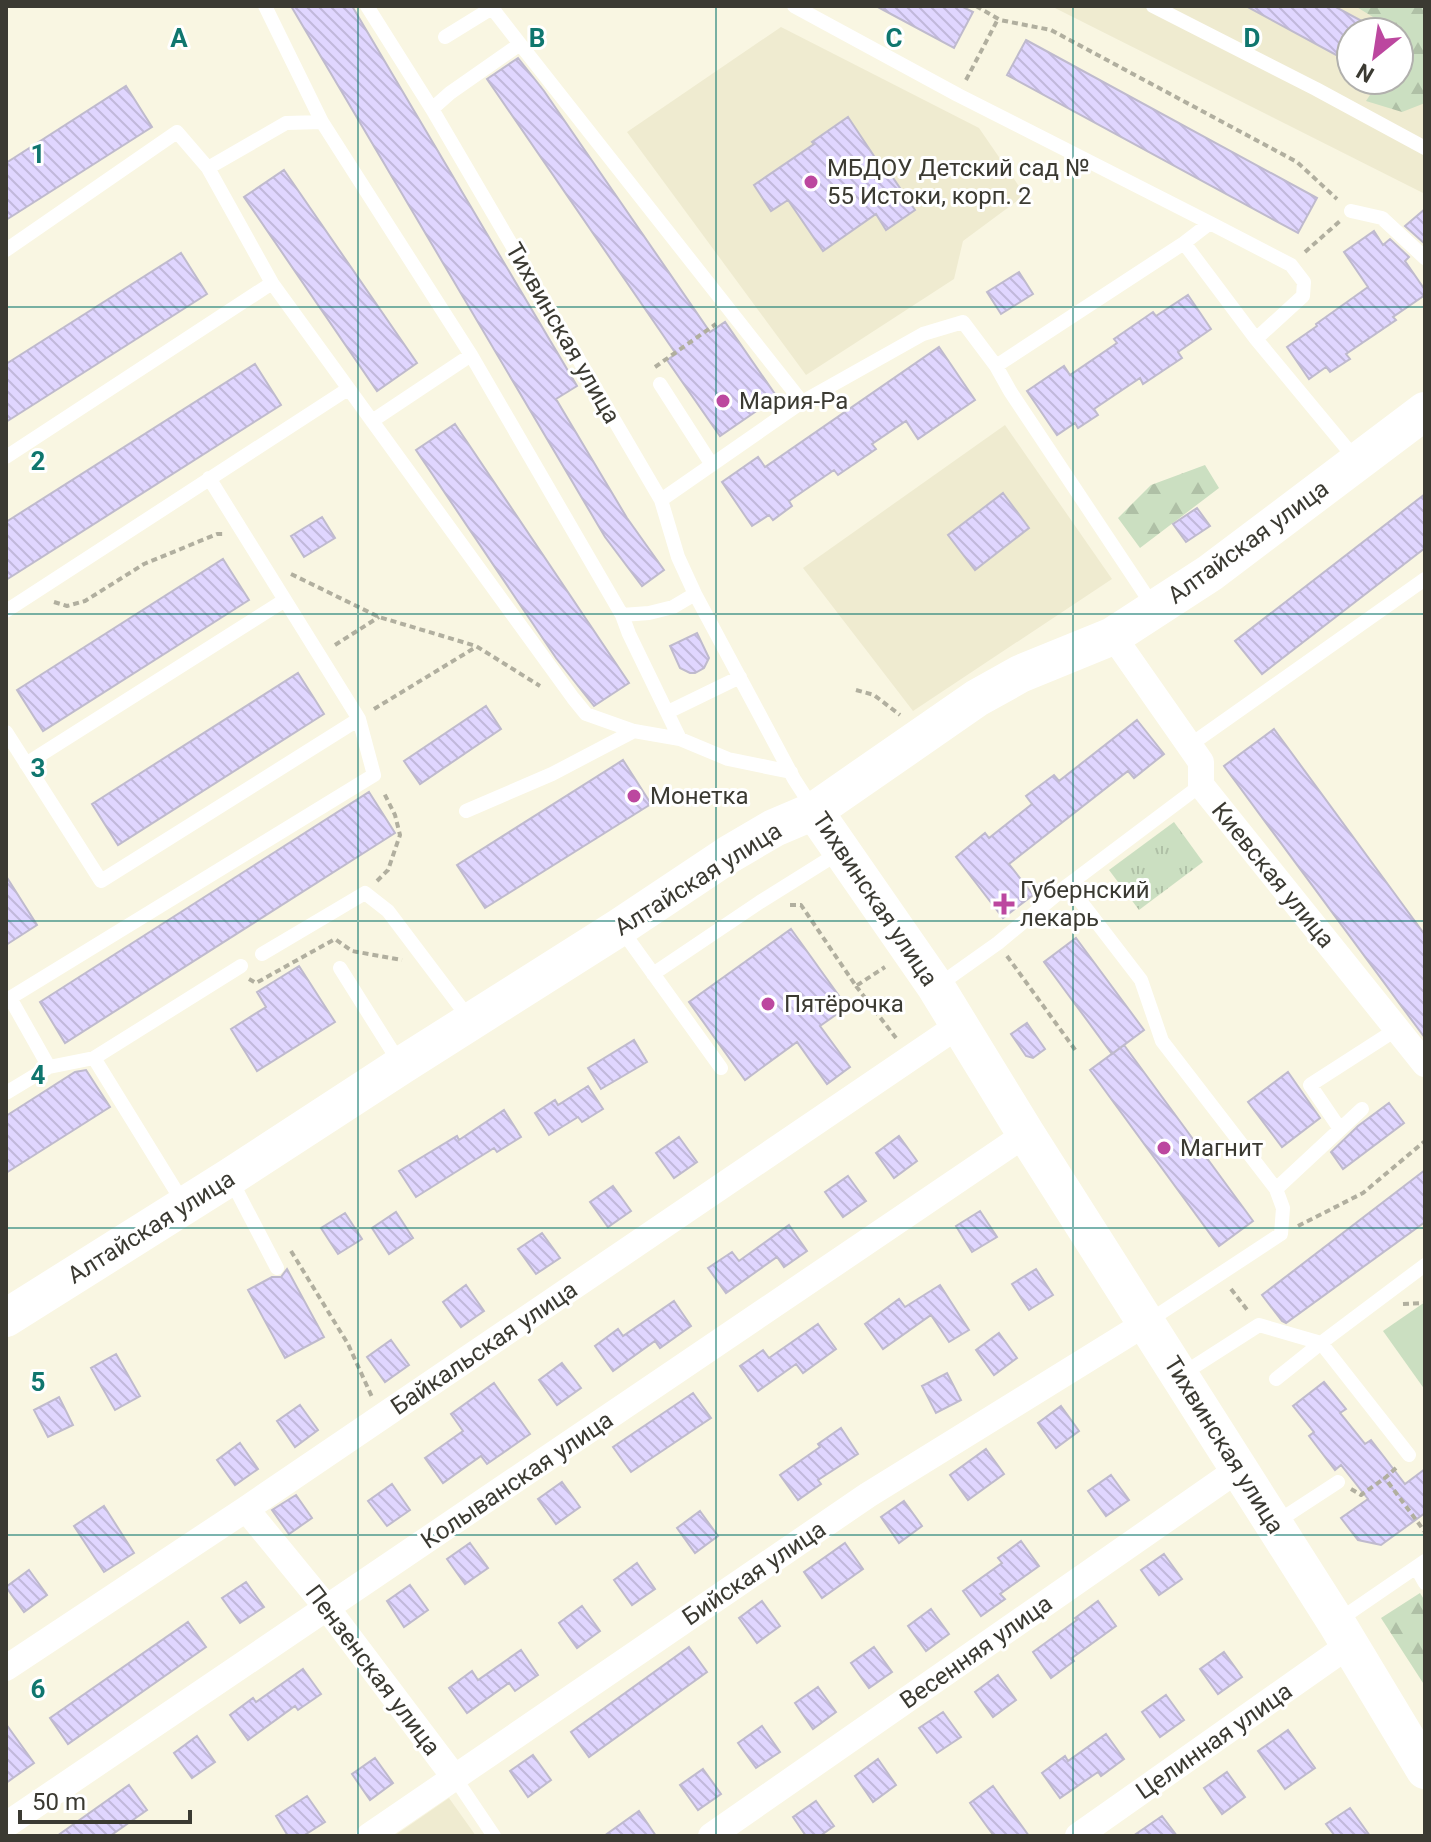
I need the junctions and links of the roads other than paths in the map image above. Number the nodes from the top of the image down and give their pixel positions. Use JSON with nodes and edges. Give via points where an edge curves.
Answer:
{"nodes":[{"id":1,"x":265,"y":6,"type":"edge"},
{"id":2,"x":367,"y":6,"type":"edge"},
{"id":3,"x":794,"y":6,"type":"edge"},
{"id":4,"x":1153,"y":6,"type":"edge"},
{"id":5,"x":494,"y":7,"type":"edge"},
{"id":6,"x":445,"y":37,"type":"dead end"},
{"id":7,"x":520,"y":44,"type":"junction"},
{"id":8,"x":432,"y":109,"type":"junction"},
{"id":9,"x":322,"y":122,"type":"junction"},
{"id":10,"x":1425,"y":148,"type":"edge"},
{"id":11,"x":208,"y":168,"type":"junction"},
{"id":12,"x":1351,"y":211,"type":"road end"},
{"id":13,"x":1210,"y":223,"type":"junction"},
{"id":14,"x":1184,"y":243,"type":"junction"},
{"id":15,"x":6,"y":250,"type":"edge"},
{"id":16,"x":1425,"y":258,"type":"edge"},
{"id":17,"x":272,"y":283,"type":"junction"},
{"id":18,"x":1256,"y":339,"type":"junction"},
{"id":19,"x":471,"y":355,"type":"junction"},
{"id":20,"x":996,"y":366,"type":"junction"},
{"id":21,"x":660,"y":384,"type":"dead end"},
{"id":22,"x":348,"y":389,"type":"junction"},
{"id":23,"x":802,"y":402,"type":"junction"},
{"id":24,"x":1425,"y":411,"type":"edge"},
{"id":25,"x":372,"y":421,"type":"junction"},
{"id":26,"x":6,"y":457,"type":"edge"},
{"id":27,"x":1358,"y":462,"type":"junction"},
{"id":28,"x":712,"y":465,"type":"junction"},
{"id":29,"x":209,"y":478,"type":"junction"},
{"id":30,"x":661,"y":500,"type":"junction"},
{"id":31,"x":1425,"y":579,"type":"edge"},
{"id":32,"x":695,"y":594,"type":"junction"},
{"id":33,"x":285,"y":600,"type":"junction"},
{"id":34,"x":1155,"y":609,"type":"junction"},
{"id":35,"x":6,"y":611,"type":"edge"},
{"id":36,"x":622,"y":615,"type":"junction"},
{"id":37,"x":1113,"y":636,"type":"junction"},
{"id":38,"x":740,"y":677,"type":"junction"},
{"id":39,"x":668,"y":712,"type":"junction"},
{"id":40,"x":359,"y":719,"type":"junction"},
{"id":41,"x":634,"y":731,"type":"junction"},
{"id":42,"x":6,"y":732,"type":"edge"},
{"id":43,"x":680,"y":739,"type":"junction"},
{"id":44,"x":1190,"y":745,"type":"junction"},
{"id":45,"x":26,"y":764,"type":"junction"},
{"id":46,"x":791,"y":772,"type":"junction"},
{"id":47,"x":1201,"y":785,"type":"junction"},
{"id":48,"x":466,"y":811,"type":"dead end"},
{"id":49,"x":814,"y":811,"type":"junction"},
{"id":50,"x":842,"y":851,"type":"junction"},
{"id":51,"x":1068,"y":885,"type":"junction"},
{"id":52,"x":620,"y":927,"type":"junction"},
{"id":53,"x":262,"y":954,"type":"dead end"},
{"id":54,"x":241,"y":966,"type":"dead end"},
{"id":55,"x":340,"y":968,"type":"dead end"},
{"id":56,"x":653,"y":974,"type":"junction"},
{"id":57,"x":936,"y":987,"type":"junction"},
{"id":58,"x":8,"y":995,"type":"edge"},
{"id":59,"x":471,"y":1021,"type":"junction"},
{"id":60,"x":959,"y":1025,"type":"junction"},
{"id":61,"x":1397,"y":1029,"type":"junction"},
{"id":62,"x":94,"y":1058,"type":"junction"},
{"id":63,"x":1425,"y":1064,"type":"edge"},
{"id":64,"x":402,"y":1065,"type":"junction"},
{"id":65,"x":49,"y":1067,"type":"junction"},
{"id":66,"x":721,"y":1068,"type":"dead end"},
{"id":67,"x":6,"y":1093,"type":"edge"},
{"id":68,"x":1362,"y":1109,"type":"dead end"},
{"id":69,"x":1340,"y":1129,"type":"junction"},
{"id":70,"x":1026,"y":1134,"type":"junction"},
{"id":71,"x":230,"y":1177,"type":"junction"},
{"id":72,"x":1276,"y":1189,"type":"junction"},
{"id":73,"x":185,"y":1206,"type":"junction"},
{"id":74,"x":1425,"y":1265,"type":"edge"},
{"id":75,"x":277,"y":1268,"type":"dead end"},
{"id":76,"x":6,"y":1318,"type":"edge"},
{"id":77,"x":1146,"y":1323,"type":"junction"},
{"id":78,"x":1321,"y":1343,"type":"junction"},
{"id":79,"x":1180,"y":1375,"type":"junction"},
{"id":80,"x":1276,"y":1379,"type":"dead end"},
{"id":81,"x":1409,"y":1455,"type":"road end"},
{"id":82,"x":1240,"y":1468,"type":"junction"},
{"id":83,"x":1338,"y":1482,"type":"road end"},
{"id":84,"x":246,"y":1509,"type":"junction"},
{"id":85,"x":1274,"y":1524,"type":"junction"},
{"id":86,"x":1420,"y":1564,"type":"edge"},
{"id":87,"x":1425,"y":1583,"type":"edge"},
{"id":88,"x":327,"y":1608,"type":"junction"},
{"id":89,"x":1343,"y":1634,"type":"junction"},
{"id":90,"x":6,"y":1668,"type":"edge"},
{"id":91,"x":1425,"y":1770,"type":"edge"},
{"id":92,"x":455,"y":1778,"type":"junction"},
{"id":93,"x":6,"y":1825,"type":"edge"},
{"id":94,"x":369,"y":1836,"type":"edge"},
{"id":95,"x":494,"y":1836,"type":"edge"},
{"id":96,"x":711,"y":1836,"type":"edge"},
{"id":97,"x":1078,"y":1836,"type":"edge"}],
"edges":[{"from":1,"to":9,"type":"lane"},
{"from":2,"to":8,"type":"lane","name":"Тихвинская улица"},
{"from":3,"to":13,"type":"lane"},
{"from":4,"to":10,"type":"lane"},
{"from":5,"to":6,"type":"lane"},
{"from":5,"to":7,"type":"lane"},
{"from":7,"to":8,"type":"lane"},
{"from":7,"to":23,"type":"lane"},
{"from":8,"to":30,"type":"lane","name":"Тихвинская улица"},
{"from":9,"to":11,"type":"lane","via":[[286,123]]},
{"from":9,"to":19,"type":"lane"},
{"from":11,"to":15,"type":"lane","via":[[177,132]]},
{"from":11,"to":17,"type":"lane"},
{"from":12,"to":16,"type":"lane","via":[[1382,218]]},
{"from":13,"to":14,"type":"lane"},
{"from":13,"to":18,"type":"lane","via":[[1291,265],[1304,282],[1303,296]]},
{"from":14,"to":18,"type":"lane"},
{"from":14,"to":20,"type":"lane"},
{"from":17,"to":22,"type":"lane"},
{"from":17,"to":26,"type":"lane"},
{"from":18,"to":27,"type":"lane"},
{"from":19,"to":25,"type":"lane"},
{"from":19,"to":36,"type":"lane"},
{"from":20,"to":23,"type":"lane","via":[[963,322],[923,334]]},
{"from":20,"to":34,"type":"lane"},
{"from":21,"to":28,"type":"lane"},
{"from":22,"to":25,"type":"lane"},
{"from":22,"to":29,"type":"lane"},
{"from":23,"to":28,"type":"lane"},
{"from":24,"to":27,"type":"main road","name":"Алтайская улица"},
{"from":25,"to":41,"type":"lane","via":[[586,714]]},
{"from":27,"to":34,"type":"main road","name":"Алтайская улица"},
{"from":28,"to":30,"type":"lane"},
{"from":29,"to":33,"type":"lane"},
{"from":29,"to":35,"type":"lane"},
{"from":30,"to":32,"type":"lane","name":"Тихвинская улица"},
{"from":31,"to":44,"type":"lane"},
{"from":32,"to":36,"type":"lane","via":[[673,607]]},
{"from":32,"to":38,"type":"lane","name":"Тихвинская улица"},
{"from":33,"to":40,"type":"lane"},
{"from":33,"to":45,"type":"lane"},
{"from":34,"to":37,"type":"main road","name":"Алтайская улица"},
{"from":36,"to":39,"type":"lane"},
{"from":37,"to":44,"type":"street","name":"Киевская улица"},
{"from":37,"to":49,"type":"main road","name":"Алтайская улица","via":[[1020,674],[977,698]]},
{"from":38,"to":39,"type":"lane"},
{"from":38,"to":46,"type":"lane","name":"Тихвинская улица"},
{"from":39,"to":43,"type":"lane"},
{"from":40,"to":45,"type":"lane","via":[[101,881]]},
{"from":40,"to":58,"type":"lane","via":[[374,775]]},
{"from":41,"to":43,"type":"lane"},
{"from":41,"to":48,"type":"lane"},
{"from":42,"to":45,"type":"lane"},
{"from":43,"to":46,"type":"lane","via":[[728,759]]},
{"from":44,"to":47,"type":"street","name":"Киевская улица","via":[[1201,762]]},
{"from":46,"to":49,"type":"lane","name":"Тихвинская улица"},
{"from":47,"to":51,"type":"lane"},
{"from":47,"to":61,"type":"street","name":"Киевская улица"},
{"from":49,"to":50,"type":"main road","name":"Тихвинская улица"},
{"from":49,"to":52,"type":"main road","name":"Алтайская улица","via":[[740,848]]},
{"from":50,"to":56,"type":"lane"},
{"from":50,"to":57,"type":"main road","name":"Тихвинская улица"},
{"from":51,"to":57,"type":"lane"},
{"from":51,"to":72,"type":"lane","via":[[1141,980],[1162,1041]]},
{"from":52,"to":56,"type":"lane"},
{"from":52,"to":59,"type":"main road","name":"Алтайская улица"},
{"from":53,"to":59,"type":"lane","via":[[365,893],[388,911]]},
{"from":54,"to":62,"type":"lane"},
{"from":55,"to":64,"type":"lane"},
{"from":56,"to":66,"type":"lane"},
{"from":57,"to":60,"type":"main road","name":"Тихвинская улица"},
{"from":58,"to":65,"type":"lane"},
{"from":59,"to":64,"type":"main road","name":"Алтайская улица"},
{"from":60,"to":70,"type":"main road","name":"Тихвинская улица"},
{"from":60,"to":84,"type":"street","name":"Байкальская улица"},
{"from":61,"to":63,"type":"street","name":"Киевская улица"},
{"from":61,"to":69,"type":"lane","via":[[1310,1085]]},
{"from":62,"to":65,"type":"lane"},
{"from":62,"to":73,"type":"lane"},
{"from":64,"to":71,"type":"main road","name":"Алтайская улица"},
{"from":65,"to":67,"type":"lane"},
{"from":68,"to":69,"type":"lane"},
{"from":69,"to":72,"type":"lane"},
{"from":70,"to":77,"type":"main road","name":"Тихвинская улица"},
{"from":70,"to":88,"type":"street","name":"Колыванская улица"},
{"from":71,"to":73,"type":"main road","name":"Алтайская улица"},
{"from":71,"to":75,"type":"lane"},
{"from":72,"to":77,"type":"lane","via":[[1283,1208],[1281,1234]]},
{"from":73,"to":76,"type":"main road","name":"Алтайская улица"},
{"from":74,"to":78,"type":"lane"},
{"from":77,"to":79,"type":"main road","name":"Тихвинская улица"},
{"from":77,"to":92,"type":"street","name":"Бийская улица","via":[[868,1495]]},
{"from":78,"to":79,"type":"lane","via":[[1259,1325]]},
{"from":78,"to":80,"type":"lane"},
{"from":78,"to":81,"type":"lane"},
{"from":79,"to":82,"type":"main road","name":"Тихвинская улица"},
{"from":82,"to":85,"type":"main road","name":"Тихвинская улица"},
{"from":82,"to":96,"type":"street","name":"Весенняя улица"},
{"from":83,"to":85,"type":"lane"},
{"from":84,"to":88,"type":"street","name":"Пензенская улица"},
{"from":84,"to":90,"type":"street","name":"Байкальская улица"},
{"from":85,"to":89,"type":"main road","name":"Тихвинская улица"},
{"from":86,"to":87,"type":"lane"},
{"from":86,"to":89,"type":"lane"},
{"from":88,"to":92,"type":"street","name":"Пензенская улица"},
{"from":88,"to":93,"type":"street","name":"Колыванская улица"},
{"from":89,"to":91,"type":"main road","name":"Тихвинская улица"},
{"from":89,"to":97,"type":"street","name":"Целинная улица"},
{"from":92,"to":94,"type":"street","name":"Бийская улица"},
{"from":92,"to":95,"type":"lane","name":"Пензенская улица"}]}
